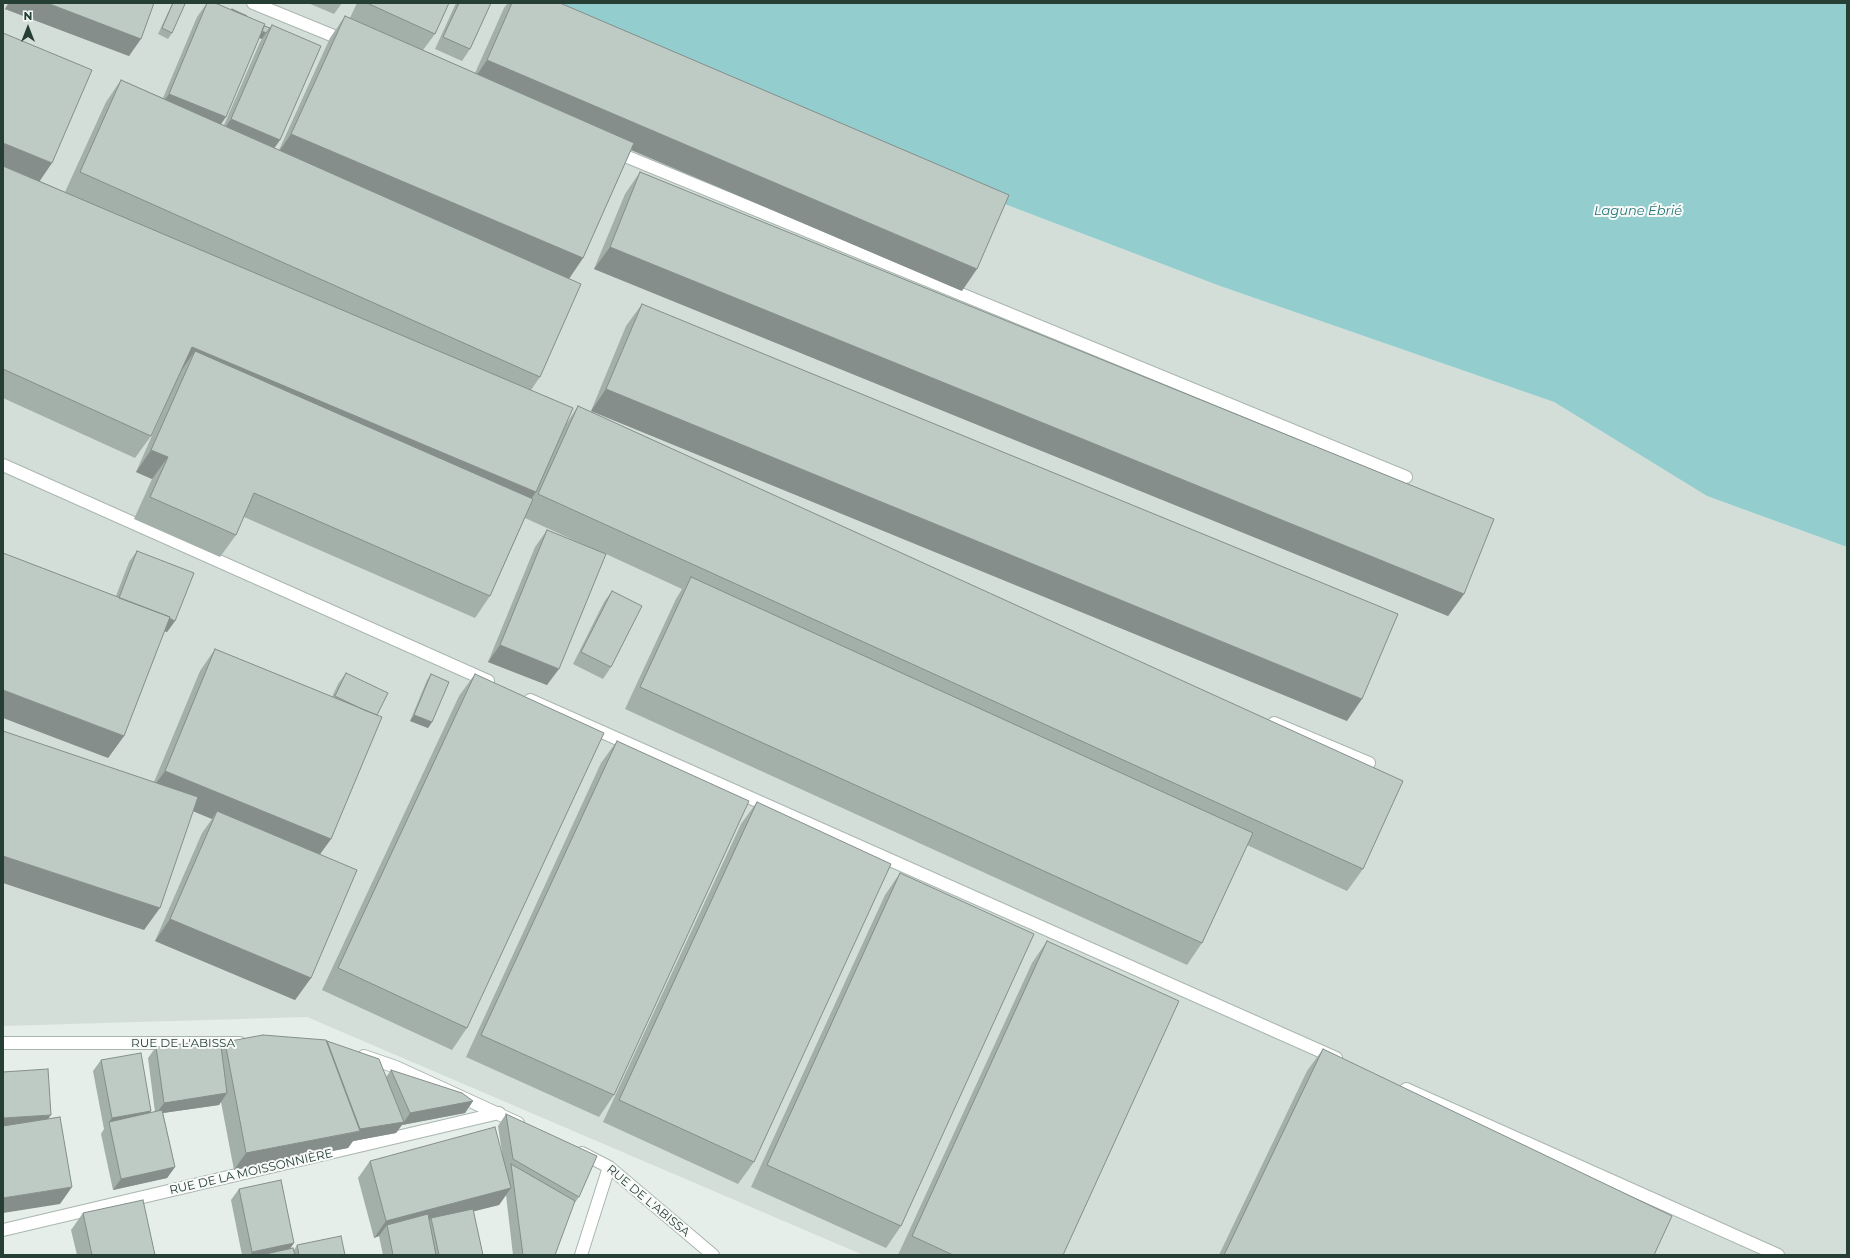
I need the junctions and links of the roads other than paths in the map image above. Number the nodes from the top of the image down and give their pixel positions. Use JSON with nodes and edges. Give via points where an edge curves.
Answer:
{"nodes":[{"id":1,"x":253,"y":3,"type":"edge"},
{"id":2,"x":359,"y":46,"type":"edge"},
{"id":3,"x":602,"y":146,"type":"edge"},
{"id":4,"x":3,"y":465,"type":"edge"},
{"id":5,"x":1406,"y":476,"type":"dead end"},
{"id":6,"x":496,"y":684,"type":"edge"},
{"id":7,"x":518,"y":694,"type":"edge"},
{"id":8,"x":1266,"y":719,"type":"edge"},
{"id":9,"x":1369,"y":763,"type":"dead end"},
{"id":10,"x":3,"y":1043,"type":"edge"},
{"id":11,"x":253,"y":1043,"type":"edge"},
{"id":12,"x":352,"y":1052,"type":"edge"},
{"id":13,"x":1348,"y":1064,"type":"edge"},
{"id":14,"x":1392,"y":1083,"type":"edge"},
{"id":15,"x":499,"y":1113,"type":"junction"},
{"id":16,"x":526,"y":1126,"type":"edge"},
{"id":17,"x":574,"y":1150,"type":"edge"},
{"id":18,"x":609,"y":1167,"type":"junction"},
{"id":19,"x":3,"y":1230,"type":"edge"},
{"id":20,"x":581,"y":1255,"type":"edge"},
{"id":21,"x":713,"y":1255,"type":"edge"},
{"id":22,"x":1778,"y":1255,"type":"edge"}],
"edges":[{"from":1,"to":2,"type":"street"},
{"from":3,"to":5,"type":"street"},
{"from":4,"to":6,"type":"street"},
{"from":7,"to":13,"type":"street"},
{"from":8,"to":9,"type":"street"},
{"from":10,"to":11,"type":"street","name":"RUE DE L'ABISSA"},
{"from":12,"to":15,"type":"street","via":[[396,1067]]},
{"from":14,"to":22,"type":"street"},
{"from":15,"to":16,"type":"street"},
{"from":15,"to":19,"type":"street","name":"RUE DE LA MOISSONNIÈRE"},
{"from":17,"to":18,"type":"street","name":"RUE DE L'ABISSA"},
{"from":18,"to":20,"type":"street"},
{"from":18,"to":21,"type":"street","name":"RUE DE L'ABISSA"}]}
